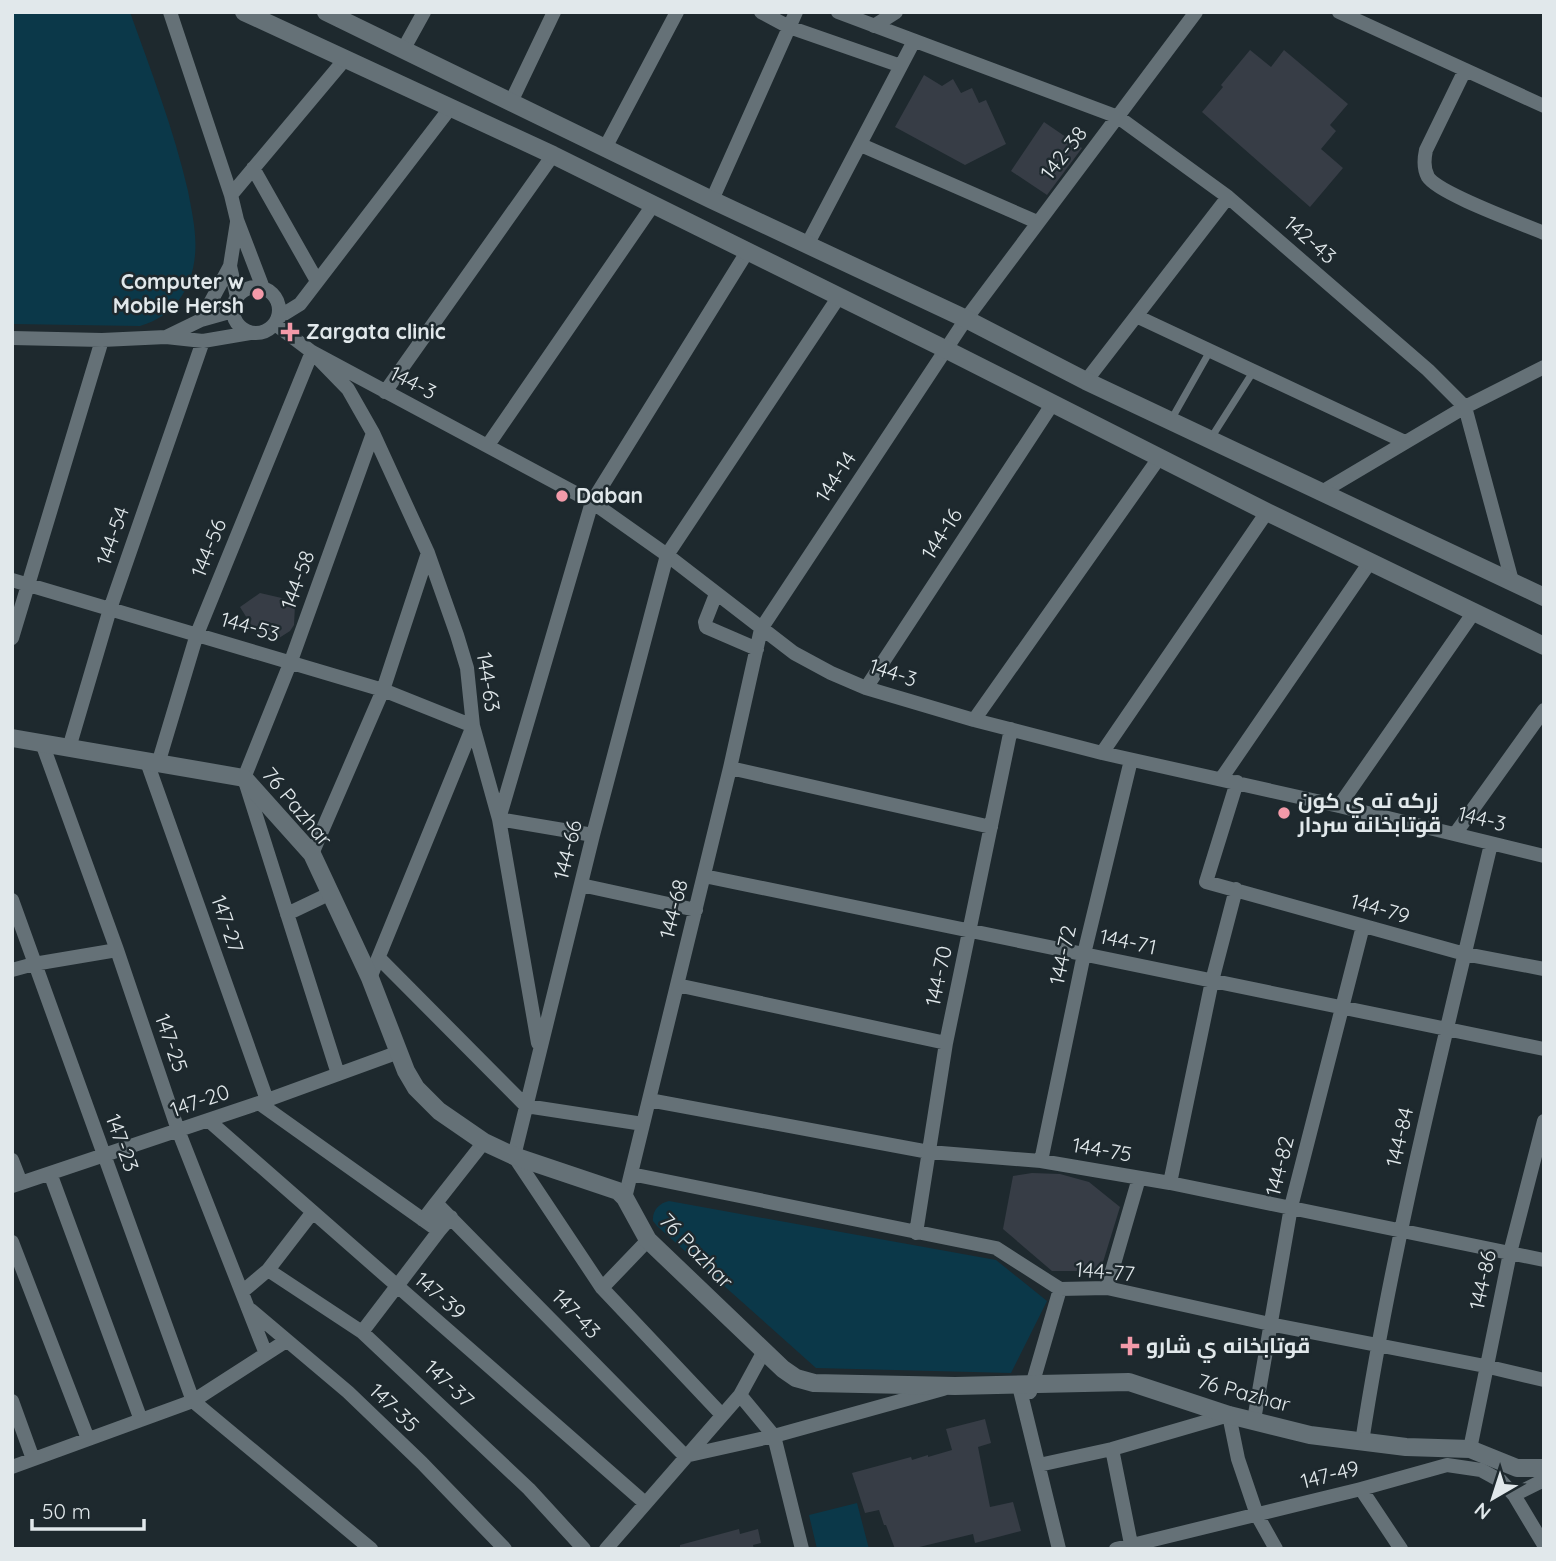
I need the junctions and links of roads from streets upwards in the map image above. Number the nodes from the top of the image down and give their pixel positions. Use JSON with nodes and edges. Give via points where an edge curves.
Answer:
{"nodes":[{"id":1,"x":170,"y":12,"type":"edge"},
{"id":2,"x":244,"y":12,"type":"edge"},
{"id":3,"x":326,"y":12,"type":"edge"},
{"id":4,"x":424,"y":12,"type":"edge"},
{"id":5,"x":554,"y":12,"type":"edge"},
{"id":6,"x":677,"y":12,"type":"edge"},
{"id":7,"x":761,"y":12,"type":"edge"},
{"id":8,"x":796,"y":12,"type":"edge"},
{"id":9,"x":838,"y":12,"type":"edge"},
{"id":10,"x":896,"y":12,"type":"edge"},
{"id":11,"x":1196,"y":12,"type":"edge"},
{"id":12,"x":1339,"y":12,"type":"edge"},
{"id":13,"x":874,"y":26,"type":"junction"},
{"id":14,"x":789,"y":27,"type":"junction"},
{"id":15,"x":914,"y":41,"type":"junction"},
{"id":16,"x":403,"y":50,"type":"junction"},
{"id":17,"x":346,"y":58,"type":"junction"},
{"id":18,"x":901,"y":66,"type":"junction"},
{"id":19,"x":1465,"y":70,"type":"junction"},
{"id":20,"x":511,"y":102,"type":"junction"},
{"id":21,"x":1544,"y":106,"type":"edge"},
{"id":22,"x":451,"y":107,"type":"junction"},
{"id":23,"x":1118,"y":117,"type":"junction"},
{"id":24,"x":860,"y":145,"type":"junction"},
{"id":25,"x":605,"y":148,"type":"junction"},
{"id":26,"x":553,"y":156,"type":"junction"},
{"id":27,"x":253,"y":168,"type":"junction"},
{"id":28,"x":231,"y":195,"type":"junction"},
{"id":29,"x":1228,"y":197,"type":"junction"},
{"id":30,"x":712,"y":200,"type":"junction"},
{"id":31,"x":653,"y":205,"type":"junction"},
{"id":32,"x":237,"y":220,"type":"junction"},
{"id":33,"x":1037,"y":222,"type":"junction"},
{"id":34,"x":1544,"y":233,"type":"edge"},
{"id":35,"x":807,"y":245,"type":"junction"},
{"id":36,"x":747,"y":251,"type":"junction"},
{"id":37,"x":230,"y":266,"type":"junction"},
{"id":38,"x":317,"y":281,"type":"junction"},
{"id":39,"x":263,"y":288,"type":"junction"},
{"id":40,"x":838,"y":298,"type":"junction"},
{"id":41,"x":235,"y":304,"type":"junction"},
{"id":42,"x":1136,"y":316,"type":"junction"},
{"id":43,"x":966,"y":319,"type":"junction"},
{"id":44,"x":201,"y":320,"type":"junction"},
{"id":45,"x":267,"y":326,"type":"junction"},
{"id":46,"x":166,"y":337,"type":"junction"},
{"id":47,"x":12,"y":338,"type":"edge"},
{"id":48,"x":102,"y":340,"type":"junction"},
{"id":49,"x":203,"y":341,"type":"junction"},
{"id":50,"x":946,"y":349,"type":"junction"},
{"id":51,"x":309,"y":350,"type":"junction"},
{"id":52,"x":1544,"y":367,"type":"edge"},
{"id":53,"x":1086,"y":381,"type":"junction"},
{"id":54,"x":385,"y":392,"type":"junction"},
{"id":55,"x":1054,"y":403,"type":"junction"},
{"id":56,"x":1465,"y":407,"type":"junction"},
{"id":57,"x":373,"y":433,"type":"junction"},
{"id":58,"x":1405,"y":442,"type":"junction"},
{"id":59,"x":488,"y":444,"type":"junction"},
{"id":60,"x":1159,"y":458,"type":"junction"},
{"id":61,"x":1320,"y":493,"type":"junction"},
{"id":62,"x":592,"y":502,"type":"junction"},
{"id":63,"x":1267,"y":512,"type":"junction"},
{"id":64,"x":428,"y":553,"type":"junction"},
{"id":65,"x":667,"y":555,"type":"junction"},
{"id":66,"x":1370,"y":562,"type":"junction"},
{"id":67,"x":12,"y":580,"type":"edge"},
{"id":68,"x":1512,"y":581,"type":"junction"},
{"id":69,"x":29,"y":585,"type":"junction"},
{"id":70,"x":716,"y":594,"type":"junction"},
{"id":71,"x":1544,"y":597,"type":"edge"},
{"id":72,"x":110,"y":609,"type":"junction"},
{"id":73,"x":1474,"y":612,"type":"junction"},
{"id":74,"x":761,"y":629,"type":"junction"},
{"id":75,"x":197,"y":634,"type":"junction"},
{"id":76,"x":12,"y":638,"type":"edge"},
{"id":77,"x":1544,"y":646,"type":"edge"},
{"id":78,"x":757,"y":649,"type":"junction"},
{"id":79,"x":291,"y":661,"type":"junction"},
{"id":80,"x":866,"y":688,"type":"junction"},
{"id":81,"x":383,"y":690,"type":"junction"},
{"id":82,"x":1544,"y":710,"type":"edge"},
{"id":83,"x":974,"y":720,"type":"junction"},
{"id":84,"x":473,"y":726,"type":"junction"},
{"id":85,"x":1011,"y":729,"type":"junction"},
{"id":86,"x":12,"y":738,"type":"edge"},
{"id":87,"x":42,"y":743,"type":"junction"},
{"id":88,"x":69,"y":748,"type":"junction"},
{"id":89,"x":1102,"y":753,"type":"junction"},
{"id":90,"x":1130,"y":760,"type":"junction"},
{"id":91,"x":153,"y":763,"type":"junction"},
{"id":92,"x":730,"y":768,"type":"junction"},
{"id":93,"x":244,"y":778,"type":"junction"},
{"id":94,"x":1221,"y":779,"type":"junction"},
{"id":95,"x":1237,"y":782,"type":"junction"},
{"id":96,"x":1339,"y":806,"type":"junction"},
{"id":97,"x":499,"y":819,"type":"junction"},
{"id":98,"x":991,"y":827,"type":"junction"},
{"id":99,"x":1455,"y":834,"type":"junction"},
{"id":100,"x":593,"y":835,"type":"junction"},
{"id":101,"x":1491,"y":844,"type":"junction"},
{"id":102,"x":312,"y":854,"type":"junction"},
{"id":103,"x":1544,"y":856,"type":"edge"},
{"id":104,"x":704,"y":876,"type":"junction"},
{"id":105,"x":581,"y":885,"type":"junction"},
{"id":106,"x":1236,"y":889,"type":"junction"},
{"id":107,"x":331,"y":893,"type":"junction"},
{"id":108,"x":12,"y":900,"type":"edge"},
{"id":109,"x":696,"y":910,"type":"junction"},
{"id":110,"x":287,"y":914,"type":"junction"},
{"id":111,"x":1363,"y":926,"type":"junction"},
{"id":112,"x":970,"y":931,"type":"junction"},
{"id":113,"x":117,"y":950,"type":"junction"},
{"id":114,"x":1084,"y":954,"type":"junction"},
{"id":115,"x":1465,"y":954,"type":"junction"},
{"id":116,"x":379,"y":958,"type":"junction"},
{"id":117,"x":34,"y":964,"type":"junction"},
{"id":118,"x":1544,"y":969,"type":"edge"},
{"id":119,"x":12,"y":970,"type":"edge"},
{"id":120,"x":370,"y":978,"type":"junction"},
{"id":121,"x":1212,"y":981,"type":"junction"},
{"id":122,"x":677,"y":985,"type":"junction"},
{"id":123,"x":1342,"y":1008,"type":"junction"},
{"id":124,"x":1447,"y":1030,"type":"junction"},
{"id":125,"x":946,"y":1043,"type":"junction"},
{"id":126,"x":1544,"y":1049,"type":"edge"},
{"id":127,"x":539,"y":1051,"type":"junction"},
{"id":128,"x":399,"y":1052,"type":"junction"},
{"id":129,"x":338,"y":1074,"type":"junction"},
{"id":130,"x":649,"y":1100,"type":"junction"},
{"id":131,"x":263,"y":1101,"type":"junction"},
{"id":132,"x":526,"y":1107,"type":"junction"},
{"id":133,"x":208,"y":1119,"type":"junction"},
{"id":134,"x":1544,"y":1121,"type":"edge"},
{"id":135,"x":643,"y":1124,"type":"junction"},
{"id":136,"x":178,"y":1130,"type":"junction"},
{"id":137,"x":484,"y":1142,"type":"junction"},
{"id":138,"x":929,"y":1152,"type":"junction"},
{"id":139,"x":104,"y":1155,"type":"junction"},
{"id":140,"x":514,"y":1156,"type":"junction"},
{"id":141,"x":12,"y":1160,"type":"edge"},
{"id":142,"x":1041,"y":1161,"type":"junction"},
{"id":143,"x":50,"y":1173,"type":"junction"},
{"id":144,"x":631,"y":1174,"type":"junction"},
{"id":145,"x":1139,"y":1178,"type":"junction"},
{"id":146,"x":1170,"y":1183,"type":"junction"},
{"id":147,"x":16,"y":1184,"type":"edge"},
{"id":148,"x":625,"y":1198,"type":"junction"},
{"id":149,"x":1291,"y":1207,"type":"junction"},
{"id":150,"x":312,"y":1213,"type":"junction"},
{"id":151,"x":437,"y":1222,"type":"junction"},
{"id":152,"x":1400,"y":1230,"type":"junction"},
{"id":153,"x":916,"y":1233,"type":"junction"},
{"id":154,"x":648,"y":1240,"type":"junction"},
{"id":155,"x":12,"y":1242,"type":"edge"},
{"id":156,"x":1510,"y":1253,"type":"junction"},
{"id":157,"x":1544,"y":1260,"type":"edge"},
{"id":158,"x":268,"y":1270,"type":"junction"},
{"id":159,"x":398,"y":1286,"type":"junction"},
{"id":160,"x":602,"y":1288,"type":"junction"},
{"id":161,"x":1107,"y":1288,"type":"junction"},
{"id":162,"x":1060,"y":1289,"type":"junction"},
{"id":163,"x":244,"y":1299,"type":"junction"},
{"id":164,"x":1270,"y":1324,"type":"junction"},
{"id":165,"x":362,"y":1332,"type":"junction"},
{"id":166,"x":286,"y":1341,"type":"junction"},
{"id":167,"x":1377,"y":1345,"type":"junction"},
{"id":168,"x":764,"y":1351,"type":"junction"},
{"id":169,"x":266,"y":1354,"type":"junction"},
{"id":170,"x":1485,"y":1366,"type":"junction"},
{"id":171,"x":1544,"y":1380,"type":"edge"},
{"id":172,"x":1026,"y":1385,"type":"junction"},
{"id":173,"x":955,"y":1386,"type":"junction"},
{"id":174,"x":740,"y":1395,"type":"junction"},
{"id":175,"x":12,"y":1401,"type":"edge"},
{"id":176,"x":193,"y":1401,"type":"junction"},
{"id":177,"x":722,"y":1415,"type":"junction"},
{"id":178,"x":1229,"y":1415,"type":"junction"},
{"id":179,"x":141,"y":1420,"type":"junction"},
{"id":180,"x":1254,"y":1420,"type":"junction"},
{"id":181,"x":774,"y":1436,"type":"junction"},
{"id":182,"x":89,"y":1439,"type":"junction"},
{"id":183,"x":1362,"y":1442,"type":"junction"},
{"id":184,"x":1111,"y":1449,"type":"junction"},
{"id":185,"x":1470,"y":1449,"type":"junction"},
{"id":186,"x":685,"y":1456,"type":"junction"},
{"id":187,"x":33,"y":1459,"type":"junction"},
{"id":188,"x":1039,"y":1465,"type":"junction"},
{"id":189,"x":12,"y":1467,"type":"edge"},
{"id":190,"x":1544,"y":1468,"type":"edge"},
{"id":191,"x":1544,"y":1480,"type":"edge"},
{"id":192,"x":1361,"y":1489,"type":"junction"},
{"id":193,"x":1514,"y":1495,"type":"junction"},
{"id":194,"x":645,"y":1503,"type":"junction"},
{"id":195,"x":1257,"y":1515,"type":"junction"},
{"id":196,"x":1544,"y":1545,"type":"edge"},
{"id":197,"x":1126,"y":1548,"type":"edge"},
{"id":198,"x":371,"y":1549,"type":"edge"},
{"id":199,"x":505,"y":1549,"type":"edge"},
{"id":200,"x":584,"y":1549,"type":"edge"},
{"id":201,"x":606,"y":1549,"type":"edge"},
{"id":202,"x":802,"y":1549,"type":"edge"},
{"id":203,"x":1059,"y":1549,"type":"edge"},
{"id":204,"x":1276,"y":1549,"type":"edge"},
{"id":205,"x":1401,"y":1549,"type":"edge"}],
"edges":[{"from":1,"to":28,"type":"street"},
{"from":2,"to":17,"type":"street"},
{"from":3,"to":16,"type":"street"},
{"from":4,"to":16,"type":"street"},
{"from":5,"to":20,"type":"street"},
{"from":6,"to":25,"type":"street"},
{"from":7,"to":14,"type":"street"},
{"from":8,"to":14,"type":"street"},
{"from":9,"to":13,"type":"street","name":"142-43"},
{"from":10,"to":13,"type":"street"},
{"from":11,"to":23,"type":"street","name":"142-38"},
{"from":12,"to":19,"type":"street"},
{"from":13,"to":15,"type":"street","name":"142-43"},
{"from":14,"to":18,"type":"street"},
{"from":14,"to":30,"type":"street"},
{"from":15,"to":18,"type":"street"},
{"from":15,"to":23,"type":"street","name":"142-43"},
{"from":16,"to":20,"type":"street"},
{"from":17,"to":22,"type":"street"},
{"from":17,"to":27,"type":"street"},
{"from":18,"to":24,"type":"street"},
{"from":19,"to":21,"type":"street"},
{"from":19,"to":34,"type":"street","via":[[1426,150],[1429,178],[1444,190]]},
{"from":20,"to":25,"type":"street"},
{"from":22,"to":26,"type":"street"},
{"from":22,"to":38,"type":"street"},
{"from":23,"to":29,"type":"street","name":"142-43"},
{"from":23,"to":33,"type":"street","name":"142-38"},
{"from":24,"to":33,"type":"street"},
{"from":24,"to":35,"type":"street"},
{"from":25,"to":30,"type":"street"},
{"from":26,"to":31,"type":"street"},
{"from":26,"to":54,"type":"street"},
{"from":27,"to":28,"type":"street"},
{"from":27,"to":38,"type":"street"},
{"from":28,"to":32,"type":"street"},
{"from":29,"to":42,"type":"street"},
{"from":29,"to":56,"type":"street","name":"142-43"},
{"from":30,"to":35,"type":"street"},
{"from":31,"to":36,"type":"street"},
{"from":31,"to":59,"type":"street"},
{"from":32,"to":37,"type":"street"},
{"from":32,"to":39,"type":"street"},
{"from":33,"to":43,"type":"street","name":"142-38"},
{"from":35,"to":43,"type":"street"},
{"from":36,"to":40,"type":"street"},
{"from":36,"to":62,"type":"street"},
{"from":37,"to":41,"type":"street"},
{"from":37,"to":44,"type":"street"},
{"from":38,"to":45,"type":"street","via":[[300,304]]},
{"from":39,"to":41,"type":"street","via":[[248,288]]},
{"from":39,"to":45,"type":"street","via":[[278,303]]},
{"from":40,"to":50,"type":"street"},
{"from":40,"to":65,"type":"street","name":"144-66"},
{"from":41,"to":44,"type":"street"},
{"from":41,"to":45,"type":"street","via":[[238,324]]},
{"from":42,"to":53,"type":"street"},
{"from":42,"to":58,"type":"street"},
{"from":43,"to":50,"type":"street","name":"144-14"},
{"from":43,"to":53,"type":"street"},
{"from":44,"to":46,"type":"street"},
{"from":45,"to":49,"type":"street"},
{"from":45,"to":51,"type":"street","name":"144-3"},
{"from":46,"to":48,"type":"street"},
{"from":46,"to":49,"type":"street"},
{"from":47,"to":48,"type":"street"},
{"from":48,"to":69,"type":"street"},
{"from":49,"to":72,"type":"street","name":"144-54"},
{"from":50,"to":55,"type":"street"},
{"from":50,"to":74,"type":"street","name":"144-14"},
{"from":51,"to":54,"type":"street","name":"144-3"},
{"from":51,"to":57,"type":"street","name":"144-63","via":[[348,389]]},
{"from":51,"to":75,"type":"street","name":"144-56"},
{"from":52,"to":56,"type":"street"},
{"from":53,"to":61,"type":"street"},
{"from":54,"to":59,"type":"street","name":"144-3"},
{"from":55,"to":60,"type":"street"},
{"from":55,"to":80,"type":"street","name":"144-16"},
{"from":56,"to":58,"type":"street"},
{"from":56,"to":68,"type":"street"},
{"from":57,"to":64,"type":"street","name":"144-63"},
{"from":57,"to":79,"type":"street","name":"144-58"},
{"from":58,"to":61,"type":"street"},
{"from":59,"to":62,"type":"street","name":"144-3"},
{"from":60,"to":63,"type":"street"},
{"from":60,"to":83,"type":"street"},
{"from":61,"to":68,"type":"street"},
{"from":62,"to":65,"type":"street","name":"144-3"},
{"from":62,"to":97,"type":"street"},
{"from":63,"to":66,"type":"street"},
{"from":63,"to":89,"type":"street"},
{"from":64,"to":81,"type":"street"},
{"from":64,"to":84,"type":"street","name":"144-63","via":[[467,668]]},
{"from":65,"to":70,"type":"street","name":"144-3"},
{"from":65,"to":100,"type":"street","name":"144-66"},
{"from":66,"to":73,"type":"street"},
{"from":66,"to":94,"type":"street"},
{"from":67,"to":69,"type":"street","name":"144-53"},
{"from":68,"to":71,"type":"street"},
{"from":69,"to":72,"type":"street","name":"144-53"},
{"from":69,"to":76,"type":"street"},
{"from":70,"to":74,"type":"street","name":"144-3"},
{"from":70,"to":78,"type":"street","via":[[706,627]]},
{"from":72,"to":75,"type":"street","name":"144-53"},
{"from":72,"to":88,"type":"street","name":"144-54"},
{"from":73,"to":77,"type":"street"},
{"from":73,"to":96,"type":"street"},
{"from":74,"to":78,"type":"street","name":"144-68"},
{"from":74,"to":80,"type":"street","name":"144-3","via":[[794,653]]},
{"from":75,"to":79,"type":"street","name":"144-53"},
{"from":75,"to":91,"type":"street","name":"144-56"},
{"from":78,"to":92,"type":"street","name":"144-68"},
{"from":79,"to":81,"type":"street","name":"144-53"},
{"from":79,"to":93,"type":"street","name":"144-58"},
{"from":80,"to":83,"type":"street","name":"144-3"},
{"from":81,"to":84,"type":"street","name":"144-53"},
{"from":81,"to":102,"type":"street"},
{"from":82,"to":99,"type":"street"},
{"from":83,"to":85,"type":"street","name":"144-3"},
{"from":84,"to":97,"type":"street","name":"144-63"},
{"from":84,"to":116,"type":"street"},
{"from":85,"to":89,"type":"street","name":"144-3"},
{"from":85,"to":98,"type":"street","name":"144-70"},
{"from":86,"to":87,"type":"street","name":"76 Pazhar"},
{"from":87,"to":88,"type":"street","name":"76 Pazhar"},
{"from":87,"to":113,"type":"street","name":"147-25"},
{"from":88,"to":91,"type":"street","name":"76 Pazhar"},
{"from":89,"to":90,"type":"street","name":"144-3"},
{"from":90,"to":94,"type":"street","name":"144-3"},
{"from":90,"to":114,"type":"street","name":"144-72"},
{"from":91,"to":93,"type":"street","name":"76 Pazhar"},
{"from":91,"to":131,"type":"street","name":"147-27"},
{"from":92,"to":98,"type":"street"},
{"from":92,"to":104,"type":"street","name":"144-68"},
{"from":93,"to":102,"type":"street","name":"76 Pazhar"},
{"from":93,"to":110,"type":"street"},
{"from":94,"to":95,"type":"street","name":"144-3"},
{"from":95,"to":96,"type":"street","name":"144-3"},
{"from":95,"to":106,"type":"street","name":"144-79","via":[[1206,882]]},
{"from":96,"to":99,"type":"street","name":"144-3"},
{"from":97,"to":100,"type":"street"},
{"from":97,"to":127,"type":"street","name":"144-63"},
{"from":98,"to":112,"type":"street","name":"144-70"},
{"from":99,"to":101,"type":"street","name":"144-3"},
{"from":100,"to":105,"type":"street","name":"144-66"},
{"from":101,"to":103,"type":"street","name":"144-3"},
{"from":101,"to":115,"type":"street","name":"144-84"},
{"from":102,"to":107,"type":"street","name":"76 Pazhar"},
{"from":104,"to":109,"type":"street","name":"144-68"},
{"from":104,"to":112,"type":"street","name":"144-71"},
{"from":105,"to":109,"type":"street"},
{"from":105,"to":127,"type":"street","name":"144-66"},
{"from":106,"to":111,"type":"street","name":"144-79"},
{"from":106,"to":121,"type":"street"},
{"from":107,"to":110,"type":"street"},
{"from":107,"to":120,"type":"street","name":"76 Pazhar"},
{"from":108,"to":117,"type":"street","name":"147-23"},
{"from":109,"to":122,"type":"street","name":"144-68"},
{"from":110,"to":129,"type":"street"},
{"from":111,"to":115,"type":"street","name":"144-79"},
{"from":111,"to":123,"type":"street","name":"144-82"},
{"from":112,"to":114,"type":"street","name":"144-71"},
{"from":112,"to":125,"type":"street","name":"144-70"},
{"from":113,"to":117,"type":"street"},
{"from":113,"to":136,"type":"street","name":"147-25"},
{"from":114,"to":121,"type":"street","name":"144-71"},
{"from":114,"to":142,"type":"street","name":"144-72"},
{"from":115,"to":118,"type":"street","name":"144-79"},
{"from":115,"to":124,"type":"street","name":"144-84"},
{"from":116,"to":120,"type":"street"},
{"from":116,"to":132,"type":"street"},
{"from":117,"to":119,"type":"street"},
{"from":117,"to":139,"type":"street","name":"147-23"},
{"from":120,"to":128,"type":"street","name":"76 Pazhar"},
{"from":121,"to":123,"type":"street","name":"144-71"},
{"from":121,"to":146,"type":"street"},
{"from":122,"to":125,"type":"street"},
{"from":122,"to":130,"type":"street","name":"144-68"},
{"from":123,"to":124,"type":"street","name":"144-71"},
{"from":123,"to":149,"type":"street","name":"144-82"},
{"from":124,"to":126,"type":"street","name":"144-71"},
{"from":124,"to":152,"type":"street","name":"144-84"},
{"from":125,"to":138,"type":"street","name":"144-70"},
{"from":127,"to":132,"type":"street","name":"144-66"},
{"from":128,"to":129,"type":"street","name":"147-20"},
{"from":128,"to":137,"type":"street","name":"76 Pazhar","via":[[416,1088],[439,1111]]},
{"from":129,"to":131,"type":"street","name":"147-20"},
{"from":130,"to":135,"type":"street","name":"144-68"},
{"from":130,"to":138,"type":"street","name":"144-75"},
{"from":131,"to":133,"type":"street","name":"147-20"},
{"from":131,"to":151,"type":"street","name":"147-43"},
{"from":132,"to":135,"type":"street"},
{"from":132,"to":140,"type":"street","name":"144-66"},
{"from":133,"to":136,"type":"street","name":"147-20"},
{"from":133,"to":150,"type":"street","name":"147-39"},
{"from":134,"to":156,"type":"street","name":"144-86"},
{"from":135,"to":144,"type":"street","name":"144-68"},
{"from":136,"to":139,"type":"street","name":"147-20"},
{"from":136,"to":163,"type":"street","name":"147-25"},
{"from":137,"to":140,"type":"street","name":"76 Pazhar"},
{"from":137,"to":151,"type":"street","via":[[436,1203]]},
{"from":138,"to":142,"type":"street","name":"144-75"},
{"from":138,"to":153,"type":"street","name":"144-70"},
{"from":139,"to":143,"type":"street","name":"147-20"},
{"from":139,"to":176,"type":"street","name":"147-23"},
{"from":140,"to":148,"type":"street","name":"76 Pazhar","via":[[606,1186]]},
{"from":140,"to":160,"type":"street"},
{"from":141,"to":147,"type":"street"},
{"from":142,"to":145,"type":"street","name":"144-75"},
{"from":143,"to":147,"type":"street","name":"147-20"},
{"from":143,"to":179,"type":"street"},
{"from":144,"to":148,"type":"street","name":"144-68"},
{"from":144,"to":153,"type":"street","name":"144-77"},
{"from":145,"to":146,"type":"street","name":"144-75"},
{"from":145,"to":161,"type":"street"},
{"from":146,"to":149,"type":"street","name":"144-75"},
{"from":148,"to":154,"type":"street","name":"76 Pazhar"},
{"from":149,"to":152,"type":"street","name":"144-75"},
{"from":149,"to":164,"type":"street","name":"144-82"},
{"from":150,"to":158,"type":"street"},
{"from":150,"to":159,"type":"street","name":"147-39"},
{"from":151,"to":159,"type":"street"},
{"from":151,"to":186,"type":"street","name":"147-43"},
{"from":152,"to":156,"type":"street","name":"144-75"},
{"from":152,"to":167,"type":"street","name":"144-84"},
{"from":153,"to":162,"type":"street","name":"144-77","via":[[996,1248]]},
{"from":154,"to":160,"type":"street"},
{"from":154,"to":168,"type":"street","name":"76 Pazhar"},
{"from":155,"to":182,"type":"street"},
{"from":156,"to":157,"type":"street","name":"144-75"},
{"from":156,"to":170,"type":"street","name":"144-86"},
{"from":158,"to":163,"type":"street"},
{"from":158,"to":165,"type":"street","name":"147-37"},
{"from":159,"to":165,"type":"street"},
{"from":159,"to":194,"type":"street","name":"147-39"},
{"from":160,"to":177,"type":"street"},
{"from":161,"to":162,"type":"street","name":"144-77"},
{"from":161,"to":164,"type":"street","name":"144-77"},
{"from":162,"to":172,"type":"street"},
{"from":163,"to":166,"type":"street","name":"147-35"},
{"from":163,"to":169,"type":"street","name":"147-25"},
{"from":164,"to":167,"type":"street","name":"144-77"},
{"from":164,"to":180,"type":"street","name":"144-82"},
{"from":165,"to":200,"type":"street","name":"147-37","via":[[529,1489]]},
{"from":166,"to":169,"type":"street"},
{"from":166,"to":199,"type":"street","name":"147-35","via":[[348,1392]]},
{"from":167,"to":170,"type":"street","name":"144-77"},
{"from":167,"to":183,"type":"street","name":"144-84"},
{"from":168,"to":173,"type":"street","name":"76 Pazhar","via":[[790,1375],[814,1382]]},
{"from":168,"to":174,"type":"street"},
{"from":169,"to":176,"type":"street"},
{"from":170,"to":171,"type":"street","name":"144-77"},
{"from":170,"to":185,"type":"street","name":"144-86"},
{"from":172,"to":173,"type":"street","name":"76 Pazhar"},
{"from":172,"to":178,"type":"street","name":"76 Pazhar","via":[[1129,1382]]},
{"from":172,"to":188,"type":"street","via":[[1025,1409]]},
{"from":173,"to":181,"type":"street"},
{"from":174,"to":177,"type":"street"},
{"from":174,"to":181,"type":"street"},
{"from":175,"to":187,"type":"street"},
{"from":176,"to":179,"type":"street"},
{"from":176,"to":198,"type":"street"},
{"from":177,"to":186,"type":"street"},
{"from":178,"to":180,"type":"street","name":"76 Pazhar"},
{"from":178,"to":184,"type":"street"},
{"from":178,"to":195,"type":"street"},
{"from":179,"to":182,"type":"street"},
{"from":180,"to":183,"type":"street","name":"76 Pazhar","via":[[1310,1435]]},
{"from":181,"to":186,"type":"street"},
{"from":181,"to":202,"type":"street"},
{"from":182,"to":187,"type":"street"},
{"from":183,"to":185,"type":"street","name":"76 Pazhar"},
{"from":184,"to":188,"type":"street"},
{"from":184,"to":197,"type":"street"},
{"from":185,"to":190,"type":"street","name":"76 Pazhar","via":[[1517,1468]]},
{"from":186,"to":194,"type":"street"},
{"from":187,"to":189,"type":"street"},
{"from":188,"to":203,"type":"street"},
{"from":191,"to":193,"type":"street"},
{"from":192,"to":193,"type":"street","name":"147-49","via":[[1447,1465],[1481,1470]]},
{"from":192,"to":195,"type":"street","name":"147-49"},
{"from":192,"to":205,"type":"street"},
{"from":193,"to":196,"type":"street"},
{"from":194,"to":201,"type":"street"},
{"from":195,"to":197,"type":"street","name":"147-49"},
{"from":195,"to":204,"type":"street"}]}
